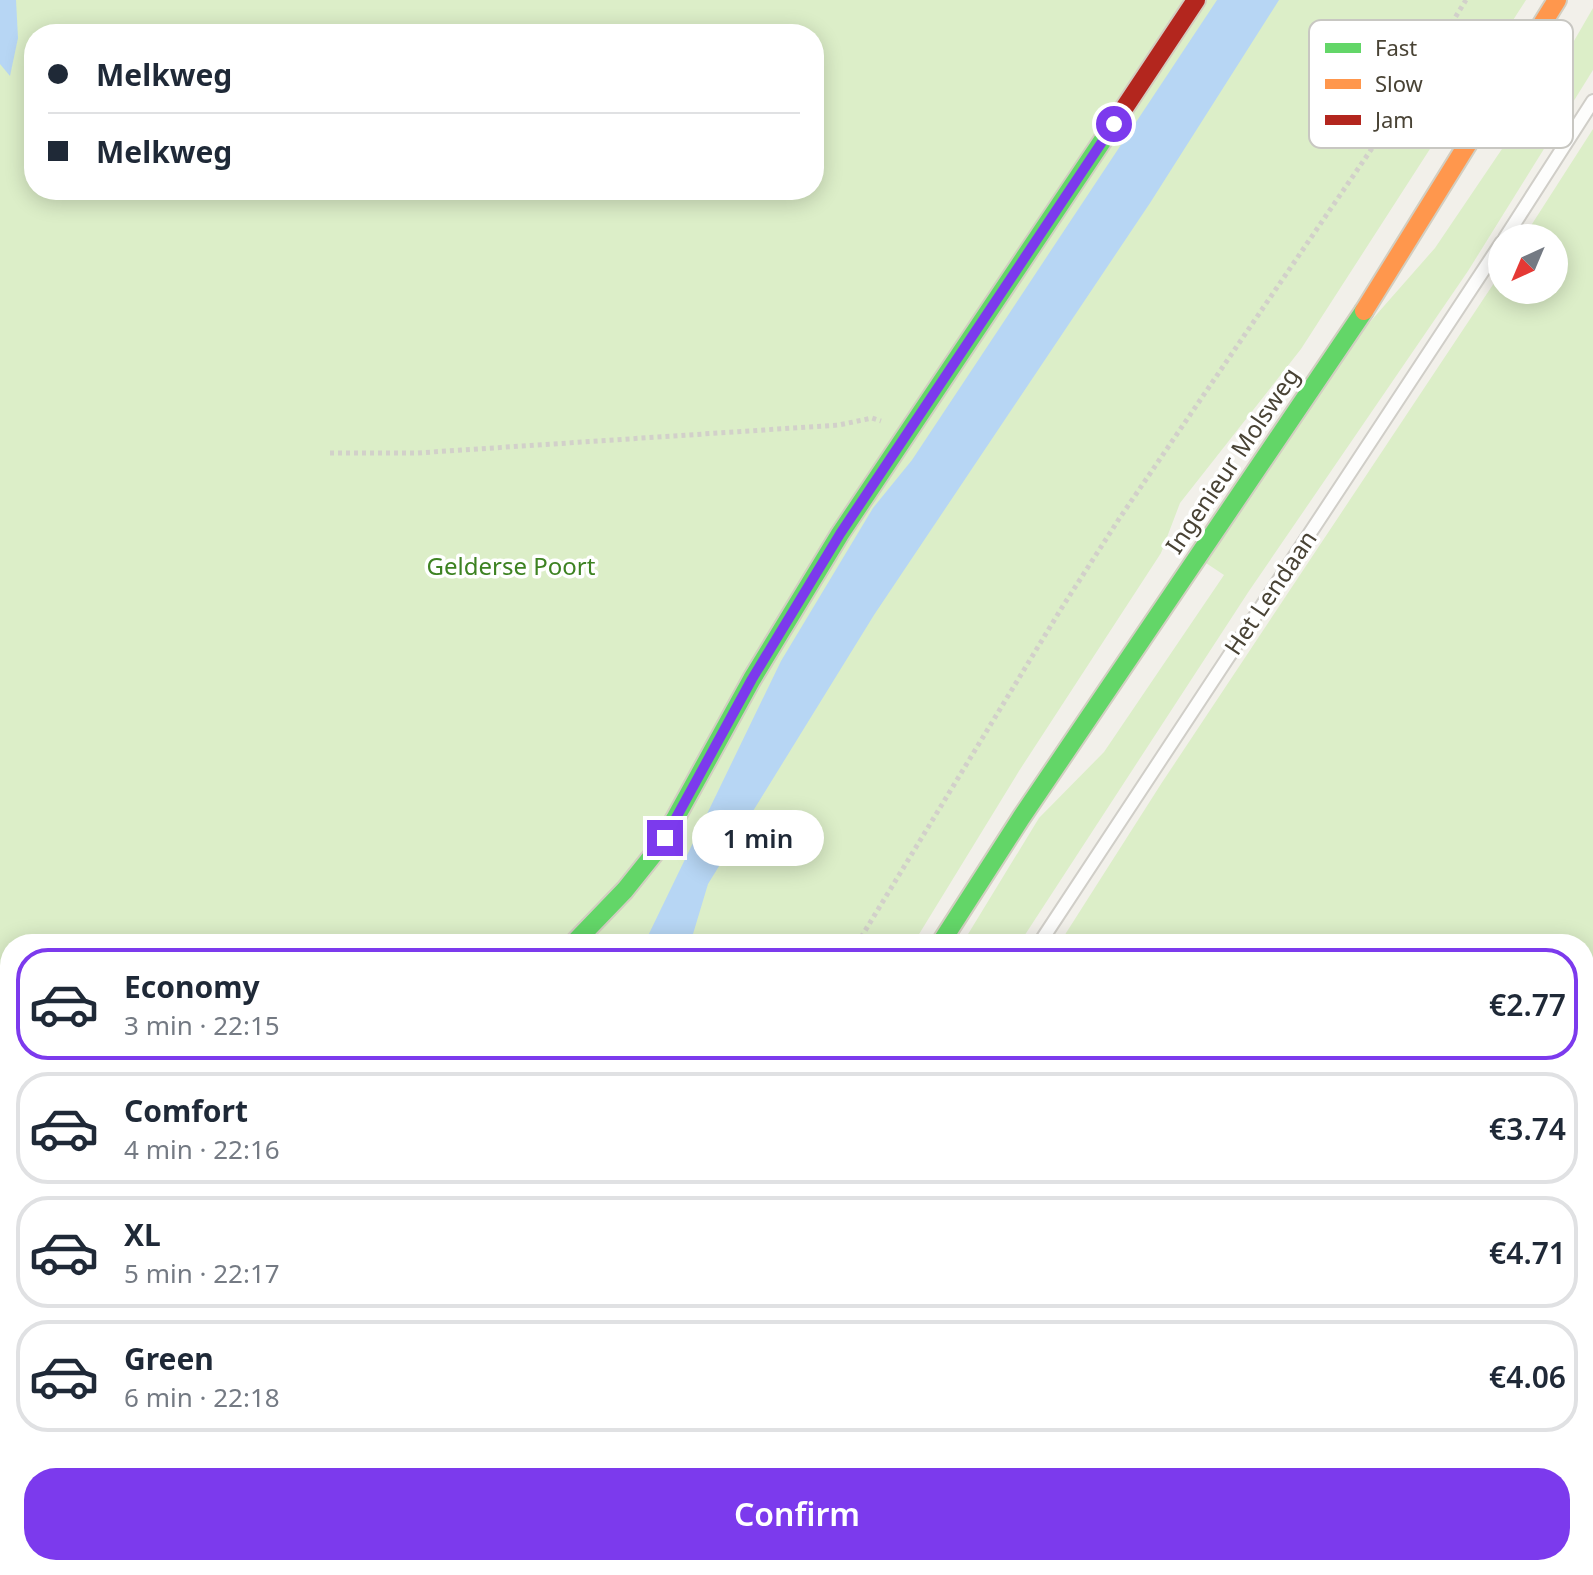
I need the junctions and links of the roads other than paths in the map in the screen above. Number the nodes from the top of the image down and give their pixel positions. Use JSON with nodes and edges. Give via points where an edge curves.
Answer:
{"nodes":[{"id":1,"x":1196,"y":0,"type":"edge"},
{"id":2,"x":1557,"y":0,"type":"edge"},
{"id":3,"x":1545,"y":20,"type":"edge"},
{"id":4,"x":1593,"y":101,"type":"edge"},
{"id":5,"x":1573,"y":132,"type":"edge"},
{"id":6,"x":1465,"y":148,"type":"edge"},
{"id":7,"x":1563,"y":148,"type":"edge"},
{"id":8,"x":1513,"y":224,"type":"edge"},
{"id":9,"x":1488,"y":263,"type":"edge"},
{"id":10,"x":583,"y":934,"type":"edge"},
{"id":11,"x":946,"y":934,"type":"edge"},
{"id":12,"x":1046,"y":934,"type":"edge"}],
"edges":[{"from":1,"to":10,"type":"main road","via":[[840,534],[653,855]]},
{"from":2,"to":3,"type":"main road","name":"Ingenieur Molsweg"},
{"from":4,"to":5,"type":"lane","name":"Het Lendaan"},
{"from":6,"to":11,"type":"main road","name":"Ingenieur Molsweg","via":[[1371,300]]},
{"from":7,"to":8,"type":"lane","name":"Het Lendaan"},
{"from":9,"to":12,"type":"lane","name":"Het Lendaan"}]}
